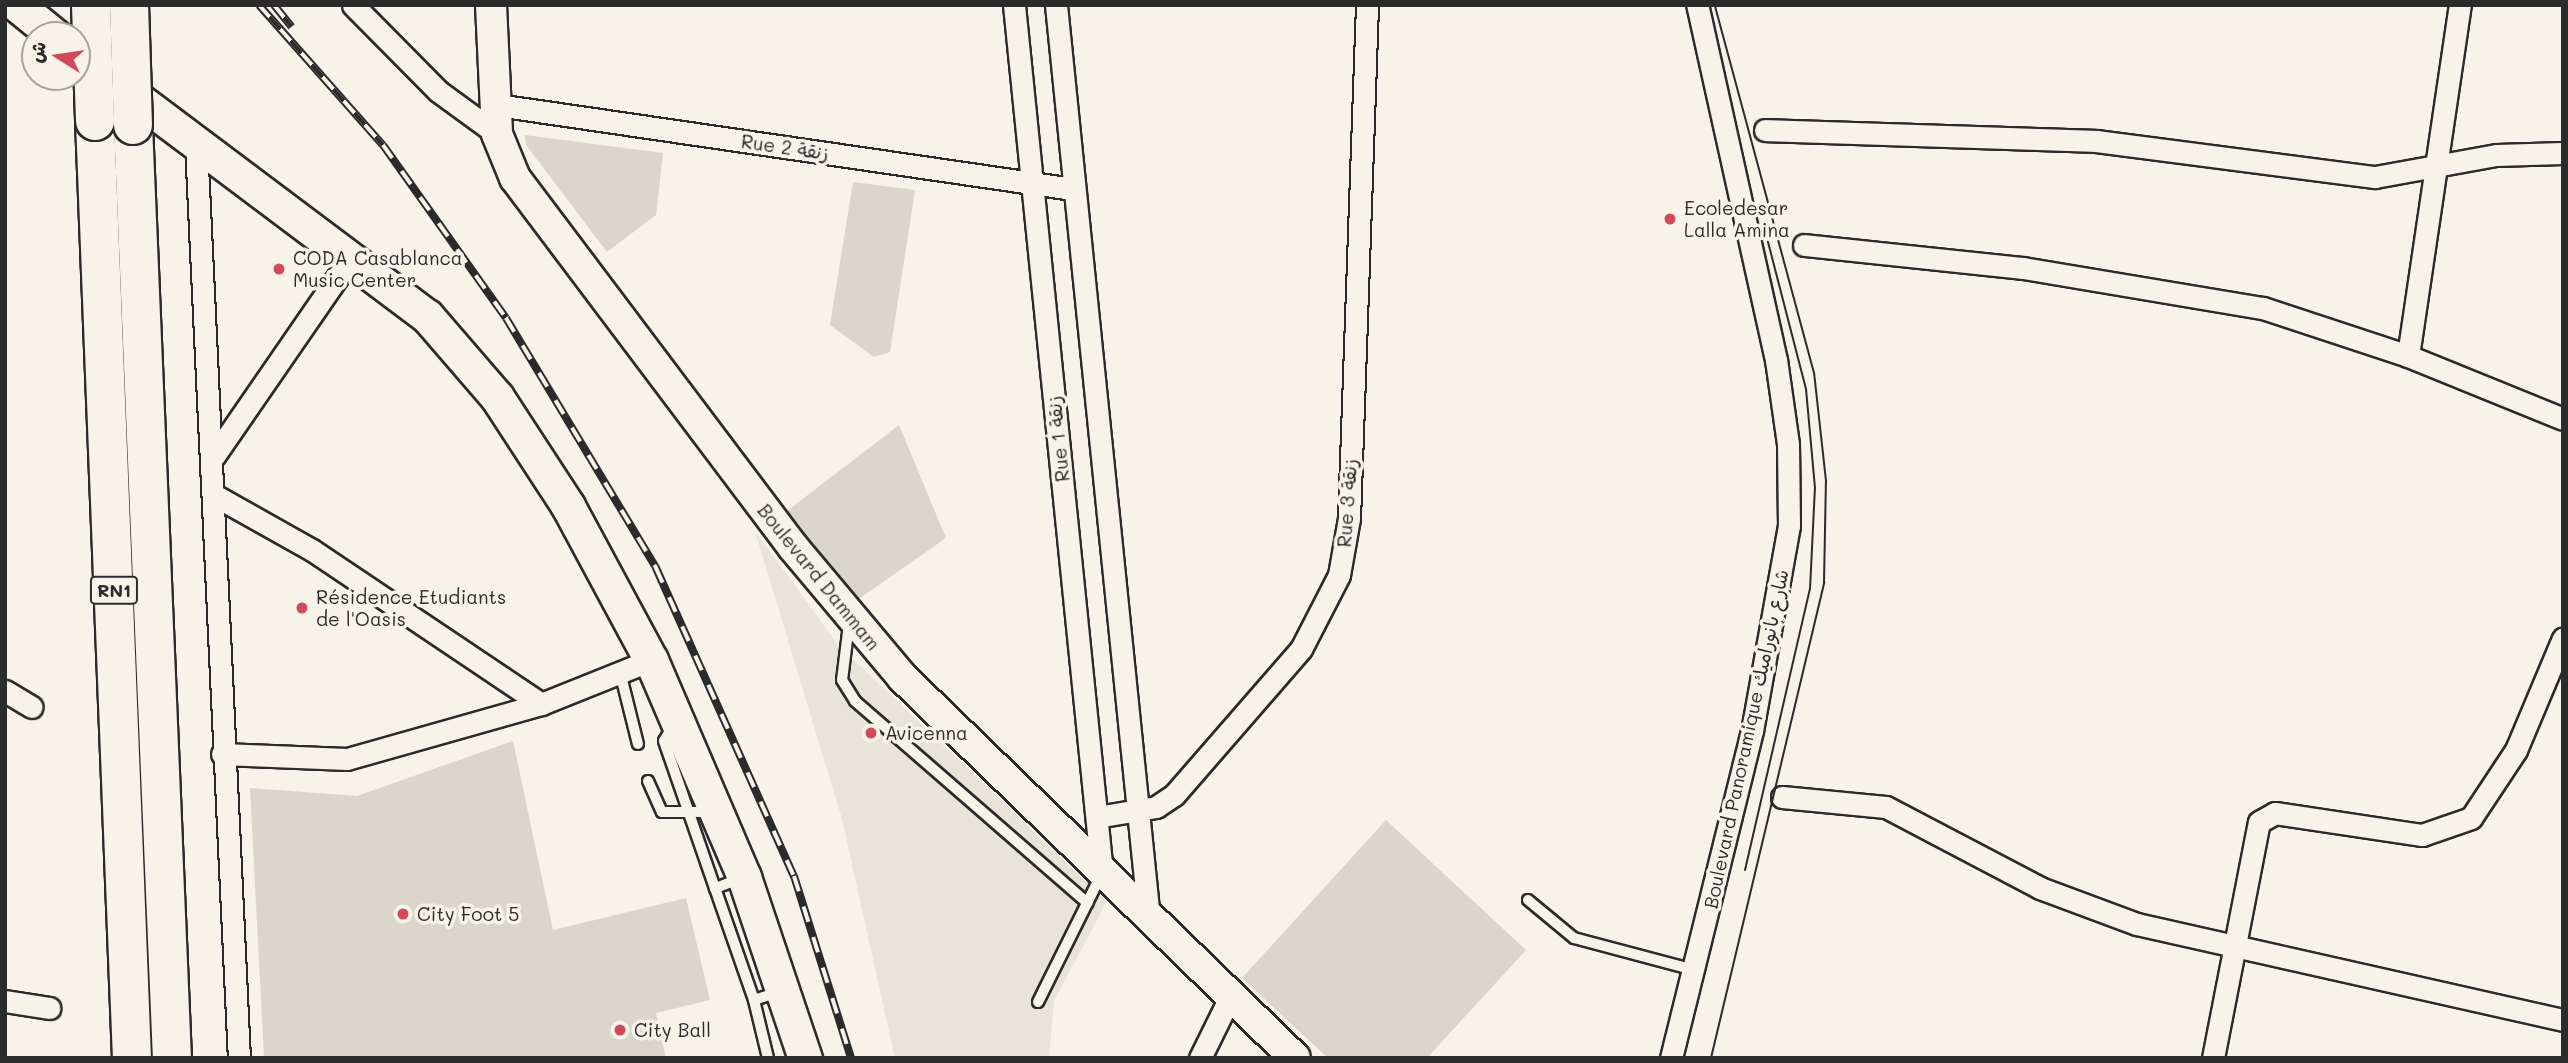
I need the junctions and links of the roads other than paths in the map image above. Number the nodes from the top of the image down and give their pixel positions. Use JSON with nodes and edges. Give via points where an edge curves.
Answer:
{"nodes":[{"id":1,"x":17,"y":5,"type":"edge"},
{"id":2,"x":92,"y":5,"type":"edge"},
{"id":3,"x":129,"y":5,"type":"edge"},
{"id":4,"x":353,"y":5,"type":"edge"},
{"id":5,"x":491,"y":5,"type":"edge"},
{"id":6,"x":1014,"y":5,"type":"edge"},
{"id":7,"x":1056,"y":5,"type":"edge"},
{"id":8,"x":1367,"y":5,"type":"edge"},
{"id":9,"x":1697,"y":5,"type":"edge"},
{"id":10,"x":2460,"y":5,"type":"edge"},
{"id":11,"x":37,"y":21,"type":"edge"},
{"id":12,"x":91,"y":64,"type":"edge"},
{"id":13,"x":497,"y":120,"type":"junction"},
{"id":14,"x":1765,"y":130,"type":"dead end"},
{"id":15,"x":196,"y":144,"type":"junction"},
{"id":16,"x":2563,"y":153,"type":"edge"},
{"id":17,"x":2437,"y":165,"type":"junction"},
{"id":18,"x":1032,"y":183,"type":"junction"},
{"id":19,"x":1073,"y":189,"type":"junction"},
{"id":20,"x":1804,"y":245,"type":"dead end"},
{"id":21,"x":350,"y":259,"type":"junction"},
{"id":22,"x":2408,"y":356,"type":"junction"},
{"id":23,"x":2563,"y":419,"type":"edge"},
{"id":24,"x":214,"y":456,"type":"junction"},
{"id":25,"x":214,"y":495,"type":"junction"},
{"id":26,"x":850,"y":620,"type":"junction"},
{"id":27,"x":2563,"y":638,"type":"edge"},
{"id":28,"x":651,"y":660,"type":"junction"},
{"id":29,"x":621,"y":676,"type":"junction"},
{"id":30,"x":5,"y":691,"type":"edge"},
{"id":31,"x":541,"y":704,"type":"junction"},
{"id":32,"x":32,"y":707,"type":"dead end"},
{"id":33,"x":638,"y":744,"type":"dead end"},
{"id":34,"x":222,"y":754,"type":"junction"},
{"id":35,"x":648,"y":781,"type":"dead end"},
{"id":36,"x":1782,"y":797,"type":"dead end"},
{"id":37,"x":1138,"y":812,"type":"junction"},
{"id":38,"x":703,"y":813,"type":"junction"},
{"id":39,"x":1097,"y":817,"type":"junction"},
{"id":40,"x":1102,"y":873,"type":"junction"},
{"id":41,"x":729,"y":883,"type":"junction"},
{"id":42,"x":1528,"y":900,"type":"dead end"},
{"id":43,"x":1087,"y":904,"type":"junction"},
{"id":44,"x":1149,"y":919,"type":"junction"},
{"id":45,"x":2232,"y":949,"type":"junction"},
{"id":46,"x":1694,"y":970,"type":"junction"},
{"id":47,"x":785,"y":990,"type":"junction"},
{"id":48,"x":1231,"y":995,"type":"junction"},
{"id":49,"x":754,"y":1000,"type":"junction"},
{"id":50,"x":5,"y":1001,"type":"edge"},
{"id":51,"x":1038,"y":1002,"type":"dead end"},
{"id":52,"x":49,"y":1008,"type":"dead end"},
{"id":53,"x":2563,"y":1020,"type":"edge"},
{"id":54,"x":132,"y":1058,"type":"edge"},
{"id":55,"x":172,"y":1058,"type":"edge"},
{"id":56,"x":239,"y":1058,"type":"edge"},
{"id":57,"x":768,"y":1058,"type":"edge"},
{"id":58,"x":805,"y":1058,"type":"edge"},
{"id":59,"x":1200,"y":1058,"type":"edge"},
{"id":60,"x":1296,"y":1058,"type":"edge"},
{"id":61,"x":1671,"y":1058,"type":"edge"},
{"id":62,"x":2213,"y":1058,"type":"edge"}],
"edges":[{"from":1,"to":11,"type":"main road"},
{"from":2,"to":54,"type":"highway","number":"RN1","bridge":true},
{"from":3,"to":55,"type":"highway","number":"RN1","bridge":true},
{"from":4,"to":13,"type":"street","name":"Rue 2 زنقة","via":[[438,91]]},
{"from":5,"to":13,"type":"street","name":"Boulevard Dammam"},
{"from":6,"to":18,"type":"street","name":"Rue 1 زنقة"},
{"from":7,"to":19,"type":"street"},
{"from":8,"to":37,"type":"street","name":"Rue 3 زنقة","via":[[1349,518],[1339,575],[1319,621],[1276,683],[1174,795]]},
{"from":9,"to":46,"type":"street","name":"Boulevard Panoramique شارع بانوراميك","via":[[1776,360],[1790,485],[1778,613]]},
{"from":10,"to":17,"type":"street"},
{"from":12,"to":15,"type":"main road"},
{"from":13,"to":18,"type":"street","name":"Rue 2 زنقة"},
{"from":13,"to":26,"type":"street","name":"Boulevard Dammam","via":[[534,207]]},
{"from":14,"to":17,"type":"street","via":[[2096,141],[2356,176]]},
{"from":15,"to":21,"type":"main road"},
{"from":15,"to":24,"type":"street"},
{"from":16,"to":17,"type":"street"},
{"from":17,"to":22,"type":"street"},
{"from":18,"to":19,"type":"street","name":"Rue 2 زنقة"},
{"from":18,"to":39,"type":"street","name":"Rue 1 زنقة"},
{"from":19,"to":37,"type":"street"},
{"from":20,"to":22,"type":"street","via":[[2161,287],[2263,308]]},
{"from":21,"to":24,"type":"street"},
{"from":21,"to":28,"type":"main road","via":[[447,334],[497,397],[568,506]]},
{"from":22,"to":23,"type":"street"},
{"from":24,"to":25,"type":"street"},
{"from":25,"to":31,"type":"street","via":[[312,550]]},
{"from":25,"to":34,"type":"street"},
{"from":26,"to":40,"type":"street","name":"Boulevard Dammam"},
{"from":26,"to":43,"type":"lane","via":[[842,680],[855,701]]},
{"from":27,"to":45,"type":"street","via":[[2516,750],[2471,818],[2421,835],[2266,815],[2254,835]]},
{"from":28,"to":29,"type":"street"},
{"from":28,"to":38,"type":"main road","via":[[677,721]]},
{"from":29,"to":31,"type":"street"},
{"from":29,"to":33,"type":"lane"},
{"from":30,"to":32,"type":"street"},
{"from":31,"to":34,"type":"street","via":[[347,759]]},
{"from":34,"to":56,"type":"street"},
{"from":35,"to":38,"type":"lane","via":[[656,809]]},
{"from":36,"to":45,"type":"street","via":[[1886,807],[2102,914]]},
{"from":37,"to":39,"type":"street","name":"Rue 3 زنقة"},
{"from":37,"to":44,"type":"street"},
{"from":38,"to":41,"type":"main road"},
{"from":39,"to":40,"type":"street","name":"Rue 1 زنقة"},
{"from":40,"to":43,"type":"lane"},
{"from":40,"to":44,"type":"street","name":"Boulevard Dammam"},
{"from":41,"to":47,"type":"main road"},
{"from":41,"to":49,"type":"lane"},
{"from":42,"to":46,"type":"lane","via":[[1574,938]]},
{"from":43,"to":51,"type":"lane"},
{"from":44,"to":48,"type":"street","name":"Boulevard Dammam"},
{"from":45,"to":53,"type":"street"},
{"from":45,"to":62,"type":"street"},
{"from":46,"to":61,"type":"street","name":"Boulevard Panoramique شارع بانوراميك"},
{"from":47,"to":49,"type":"lane"},
{"from":47,"to":58,"type":"main road"},
{"from":48,"to":59,"type":"street"},
{"from":48,"to":60,"type":"street","name":"Boulevard Dammam"},
{"from":49,"to":57,"type":"lane"},
{"from":50,"to":52,"type":"street"}]}
